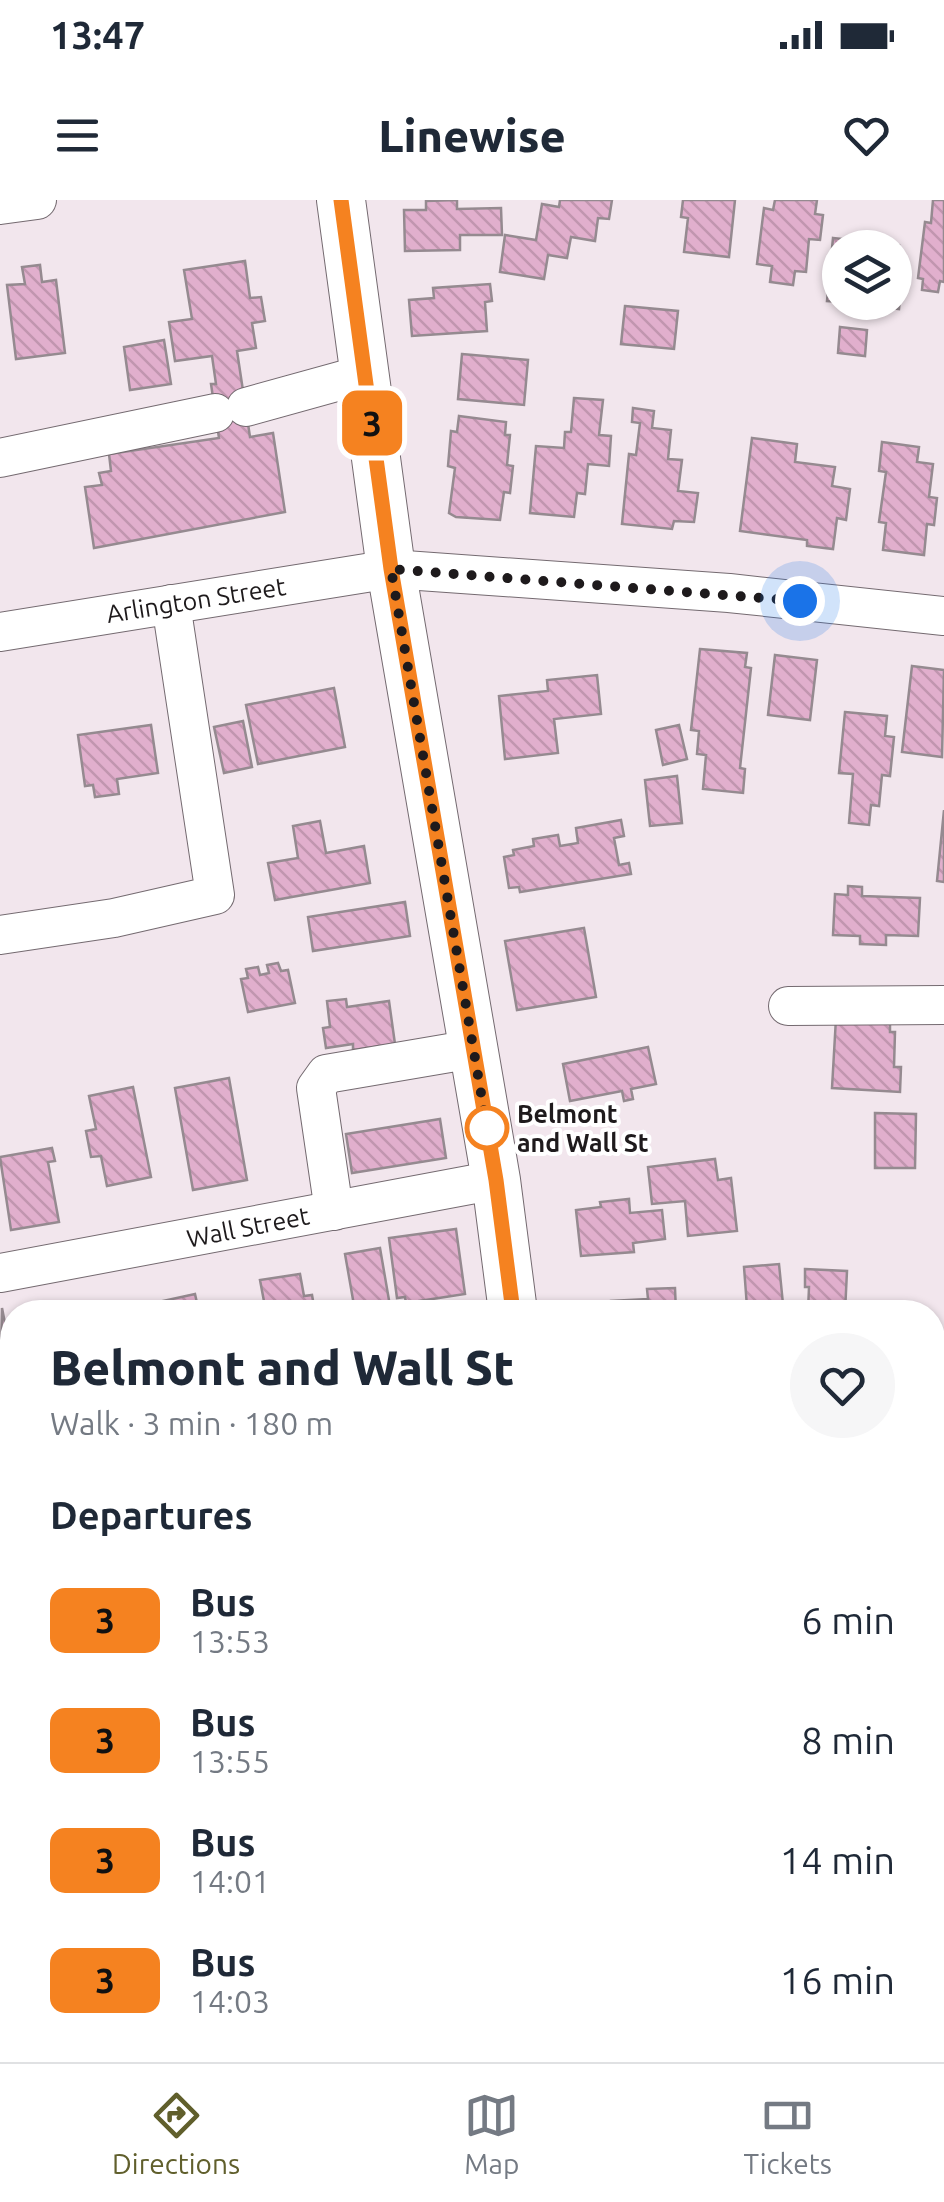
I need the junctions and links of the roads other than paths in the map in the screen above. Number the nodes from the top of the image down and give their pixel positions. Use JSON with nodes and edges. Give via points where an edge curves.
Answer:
{"nodes":[{"id":1,"x":37,"y":200,"type":"edge"},
{"id":2,"x":341,"y":200,"type":"edge"},
{"id":3,"x":0,"y":205,"type":"edge"},
{"id":4,"x":365,"y":374,"type":"junction"},
{"id":5,"x":0,"y":458,"type":"edge"},
{"id":6,"x":391,"y":569,"type":"junction"},
{"id":7,"x":171,"y":604,"type":"junction"},
{"id":8,"x":944,"y":616,"type":"edge"},
{"id":9,"x":0,"y":632,"type":"edge"},
{"id":10,"x":0,"y":935,"type":"edge"},
{"id":11,"x":944,"y":1005,"type":"edge"},
{"id":12,"x":788,"y":1006,"type":"dead end"},
{"id":13,"x":473,"y":1050,"type":"junction"},
{"id":14,"x":496,"y":1180,"type":"junction"},
{"id":15,"x":334,"y":1210,"type":"junction"},
{"id":16,"x":0,"y":1274,"type":"edge"},
{"id":17,"x":511,"y":1300,"type":"edge"}],
"edges":[{"from":1,"to":3,"type":"street"},
{"from":2,"to":4,"type":"main road"},
{"from":4,"to":5,"type":"street"},
{"from":4,"to":6,"type":"main road"},
{"from":6,"to":7,"type":"street","name":"Arlington Street"},
{"from":6,"to":8,"type":"street","name":"Arlington Street"},
{"from":6,"to":13,"type":"main road"},
{"from":7,"to":9,"type":"street","name":"Arlington Street"},
{"from":7,"to":10,"type":"street","via":[[214,895]]},
{"from":11,"to":12,"type":"street"},
{"from":13,"to":14,"type":"main road"},
{"from":13,"to":15,"type":"street","via":[[326,1074],[316,1088]]},
{"from":14,"to":15,"type":"street","name":"Wall Street"},
{"from":14,"to":17,"type":"main road"},
{"from":15,"to":16,"type":"street","name":"Wall Street"}]}
